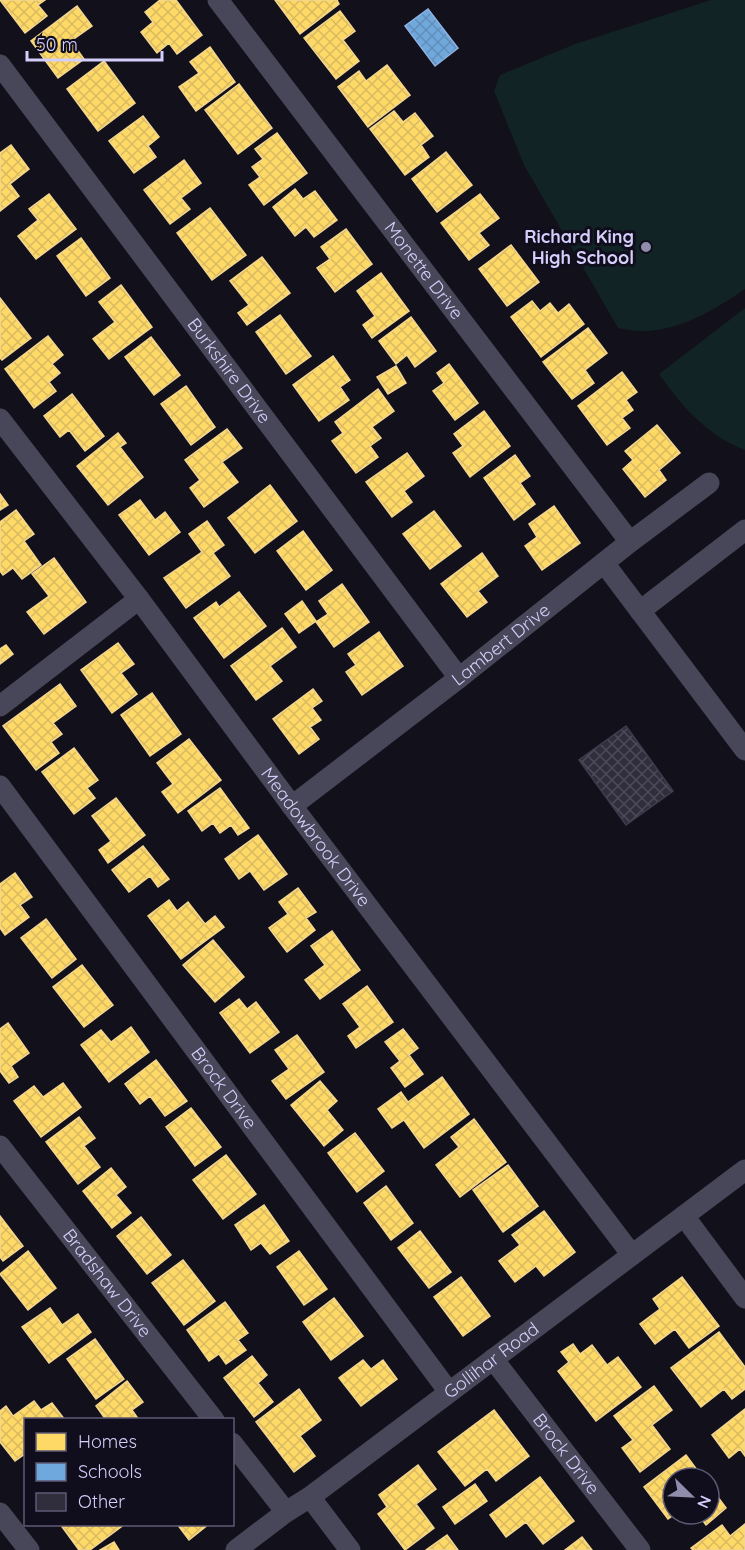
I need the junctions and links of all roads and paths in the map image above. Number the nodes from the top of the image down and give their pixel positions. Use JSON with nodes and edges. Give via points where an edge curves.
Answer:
{"nodes":[{"id":1,"x":218,"y":0,"type":"edge"},
{"id":2,"x":0,"y":64,"type":"edge"},
{"id":3,"x":0,"y":419,"type":"edge"},
{"id":4,"x":709,"y":483,"type":"dead end"},
{"id":5,"x":745,"y":530,"type":"edge"},
{"id":6,"x":630,"y":542,"type":"junction"},
{"id":7,"x":604,"y":562,"type":"junction"},
{"id":8,"x":140,"y":599,"type":"junction"},
{"id":9,"x":640,"y":611,"type":"junction"},
{"id":10,"x":459,"y":678,"type":"junction"},
{"id":11,"x":0,"y":706,"type":"edge"},
{"id":12,"x":745,"y":750,"type":"edge"},
{"id":13,"x":0,"y":786,"type":"edge"},
{"id":14,"x":292,"y":806,"type":"junction"},
{"id":15,"x":0,"y":1146,"type":"edge"},
{"id":16,"x":745,"y":1170,"type":"edge"},
{"id":17,"x":684,"y":1216,"type":"junction"},
{"id":18,"x":632,"y":1255,"type":"junction"},
{"id":19,"x":745,"y":1298,"type":"edge"},
{"id":20,"x":493,"y":1359,"type":"junction"},
{"id":21,"x":449,"y":1392,"type":"junction"},
{"id":22,"x":213,"y":1418,"type":"edge"},
{"id":23,"x":234,"y":1446,"type":"edge"},
{"id":24,"x":310,"y":1497,"type":"junction"},
{"id":25,"x":0,"y":1512,"type":"edge"},
{"id":26,"x":286,"y":1512,"type":"junction"},
{"id":27,"x":29,"y":1550,"type":"edge"},
{"id":28,"x":236,"y":1550,"type":"edge"},
{"id":29,"x":350,"y":1550,"type":"edge"},
{"id":30,"x":640,"y":1550,"type":"edge"}],
"edges":[{"from":1,"to":6,"type":"street","name":"Monette Drive"},
{"from":2,"to":10,"type":"street","name":"Burkshire Drive"},
{"from":3,"to":8,"type":"street","name":"Meadowbrook Drive"},
{"from":4,"to":6,"type":"street","name":"Lambert Drive"},
{"from":5,"to":9,"type":"street"},
{"from":6,"to":7,"type":"street","name":"Lambert Drive"},
{"from":7,"to":9,"type":"street"},
{"from":7,"to":10,"type":"street","name":"Lambert Drive"},
{"from":8,"to":11,"type":"street"},
{"from":8,"to":14,"type":"street","name":"Meadowbrook Drive"},
{"from":9,"to":12,"type":"street"},
{"from":10,"to":14,"type":"street","name":"Lambert Drive"},
{"from":13,"to":21,"type":"street","name":"Brock Drive"},
{"from":14,"to":18,"type":"street","name":"Meadowbrook Drive"},
{"from":15,"to":22,"type":"street","name":"Bradshaw Drive"},
{"from":16,"to":17,"type":"street","name":"Gollihar Road"},
{"from":17,"to":18,"type":"street","name":"Gollihar Road"},
{"from":17,"to":19,"type":"street"},
{"from":18,"to":20,"type":"street","name":"Gollihar Road"},
{"from":20,"to":21,"type":"street","name":"Gollihar Road"},
{"from":20,"to":30,"type":"street","name":"Brock Drive"},
{"from":21,"to":24,"type":"street","name":"Gollihar Road"},
{"from":23,"to":26,"type":"street"},
{"from":24,"to":26,"type":"street","name":"Gollihar Road"},
{"from":24,"to":29,"type":"street"},
{"from":25,"to":27,"type":"street"},
{"from":26,"to":28,"type":"street","name":"Gollihar Road"}]}
